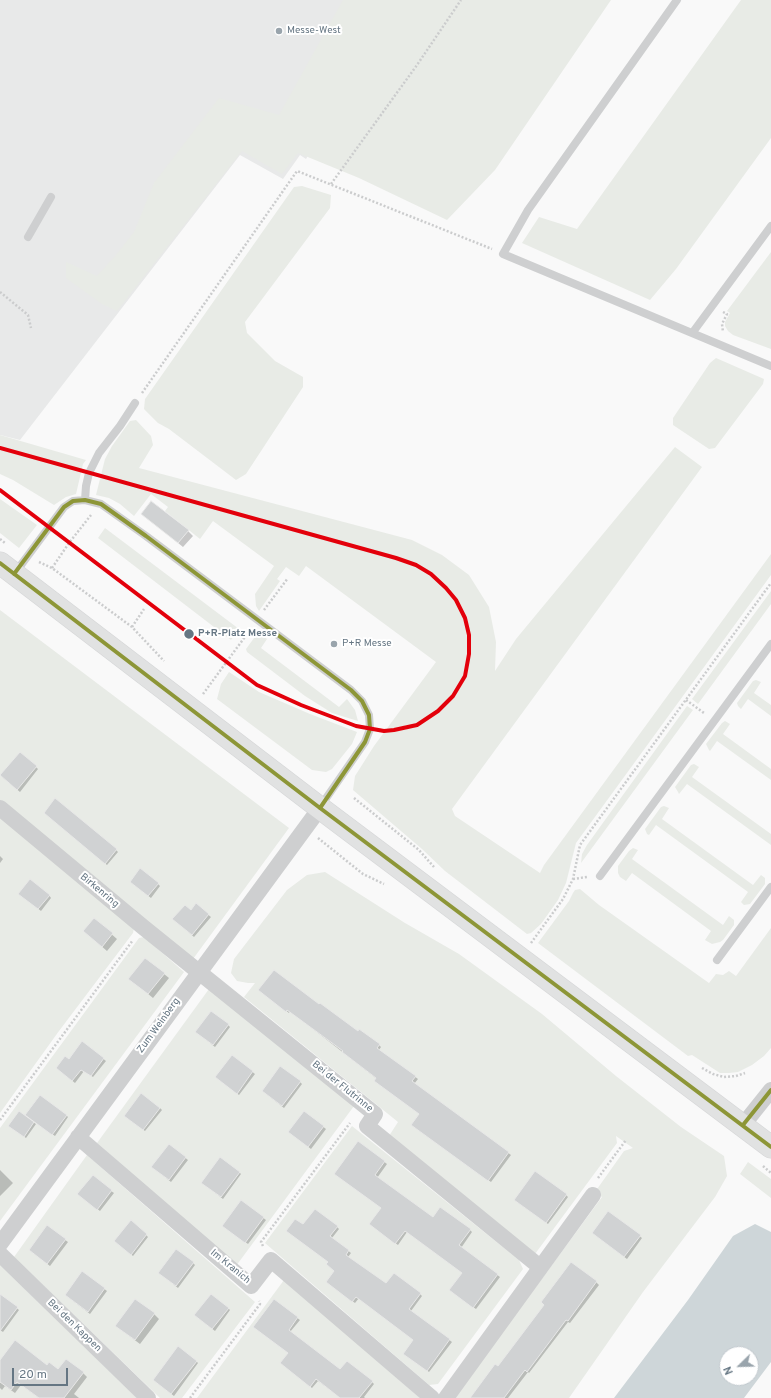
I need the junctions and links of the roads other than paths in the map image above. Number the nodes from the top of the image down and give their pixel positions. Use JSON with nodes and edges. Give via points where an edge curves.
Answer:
{"nodes":[{"id":1,"x":677,"y":0,"type":"edge"},
{"id":2,"x":51,"y":197,"type":"dead end"},
{"id":3,"x":771,"y":226,"type":"edge"},
{"id":4,"x":28,"y":237,"type":"dead end"},
{"id":5,"x":693,"y":332,"type":"junction"},
{"id":6,"x":771,"y":366,"type":"edge"},
{"id":7,"x":135,"y":403,"type":"road end"},
{"id":8,"x":85,"y":500,"type":"junction"},
{"id":9,"x":7,"y":569,"type":"edge"},
{"id":10,"x":771,"y":644,"type":"edge"},
{"id":11,"x":0,"y":808,"type":"edge"},
{"id":12,"x":320,"y":808,"type":"junction"},
{"id":13,"x":600,"y":876,"type":"dead end"},
{"id":14,"x":771,"y":887,"type":"edge"},
{"id":15,"x":717,"y":960,"type":"dead end"},
{"id":16,"x":199,"y":972,"type":"junction"},
{"id":17,"x":771,"y":1090,"type":"edge"},
{"id":18,"x":743,"y":1125,"type":"junction"},
{"id":19,"x":78,"y":1137,"type":"junction"},
{"id":20,"x":771,"y":1147,"type":"edge"},
{"id":21,"x":593,"y":1195,"type":"road end"},
{"id":22,"x":0,"y":1244,"type":"edge"},
{"id":23,"x":0,"y":1254,"type":"edge"},
{"id":24,"x":540,"y":1267,"type":"junction"},
{"id":25,"x":148,"y":1398,"type":"edge"},
{"id":26,"x":432,"y":1398,"type":"edge"},
{"id":27,"x":446,"y":1398,"type":"edge"}],
"edges":[{"from":1,"to":5,"type":"lane","via":[[528,210],[503,254]]},
{"from":2,"to":4,"type":"lane"},
{"from":3,"to":5,"type":"lane"},
{"from":5,"to":6,"type":"lane"},
{"from":7,"to":8,"type":"lane","via":[[89,473]]},
{"from":8,"to":9,"type":"lane","via":[[73,501],[64,507],[26,556]]},
{"from":8,"to":12,"type":"lane","via":[[101,504],[146,536],[351,690],[362,701],[369,715],[370,729],[365,742]]},
{"from":9,"to":12,"type":"main road"},
{"from":10,"to":13,"type":"lane"},
{"from":11,"to":16,"type":"street","name":"Birkenring"},
{"from":12,"to":16,"type":"street","name":"Zum Weinberg"},
{"from":12,"to":18,"type":"main road"},
{"from":14,"to":15,"type":"lane"},
{"from":16,"to":19,"type":"street","name":"Zum Weinberg"},
{"from":16,"to":24,"type":"street","name":"Bei der Flutrinne","via":[[375,1114],[367,1126]]},
{"from":17,"to":18,"type":"street"},
{"from":18,"to":20,"type":"main road"},
{"from":19,"to":22,"type":"street","name":"Zum Weinberg"},
{"from":19,"to":26,"type":"street","name":"Im Kranich","via":[[251,1286],[271,1260]]},
{"from":21,"to":24,"type":"street"},
{"from":23,"to":25,"type":"street","name":"Bei den Kappen"},
{"from":24,"to":27,"type":"street"}]}
